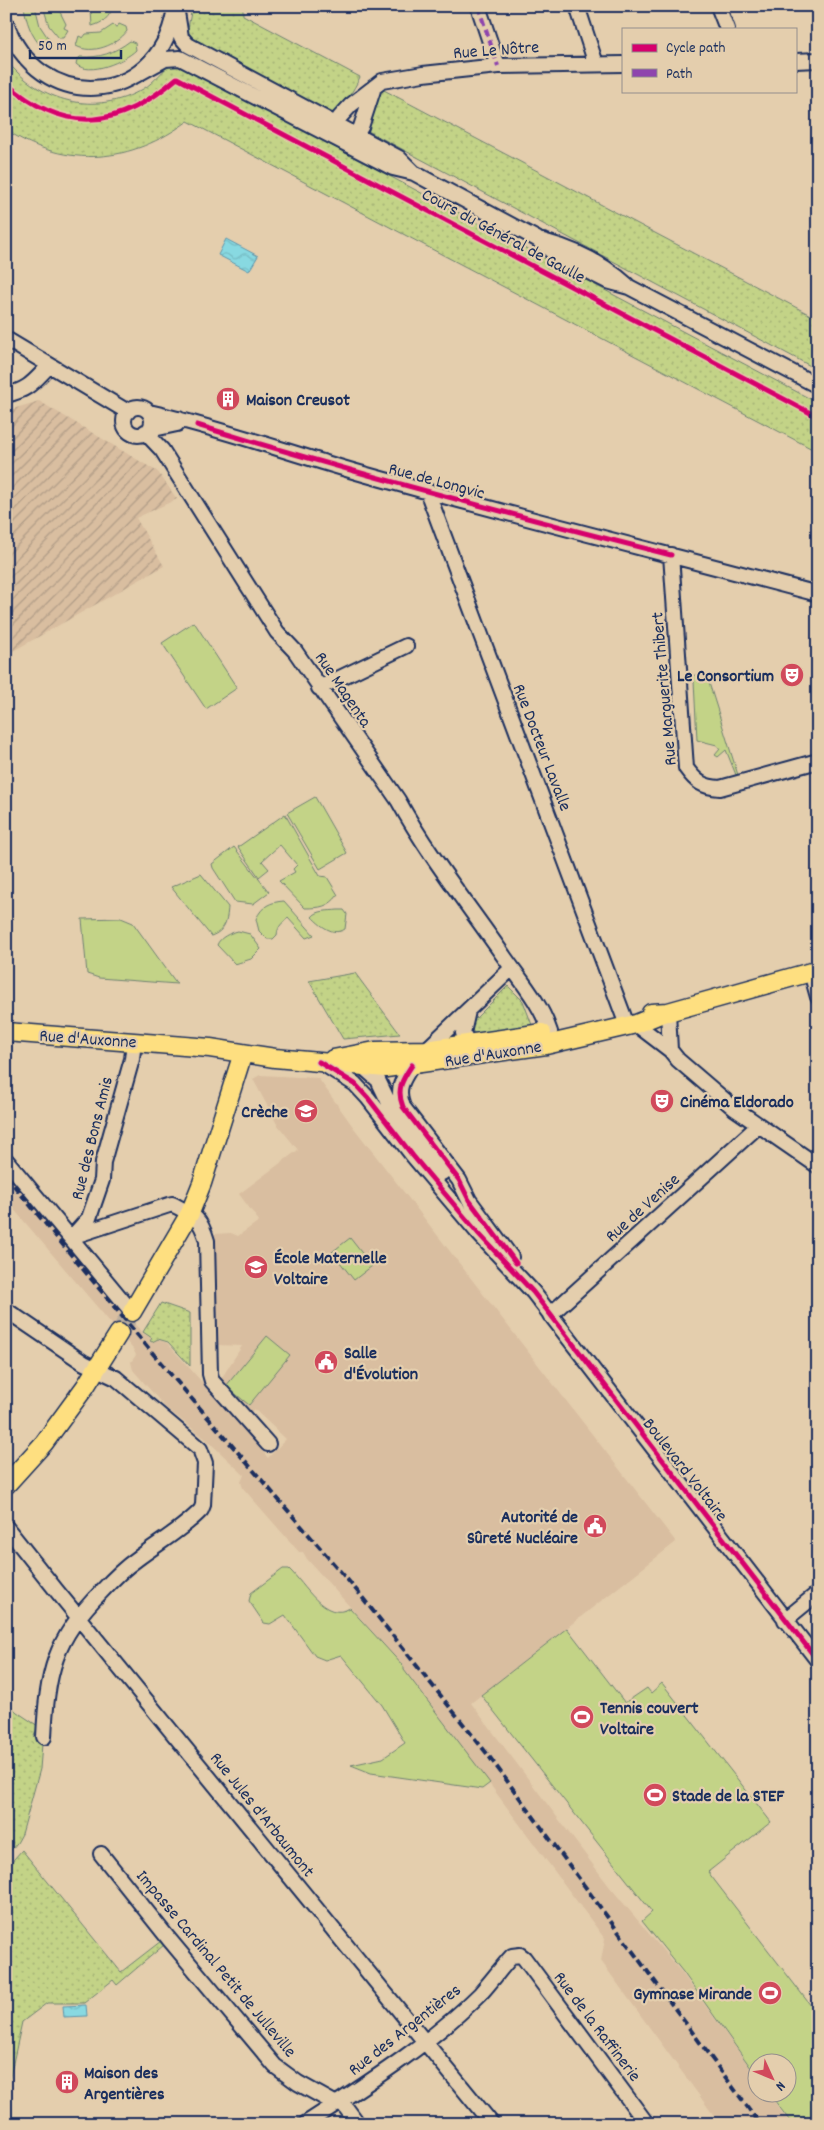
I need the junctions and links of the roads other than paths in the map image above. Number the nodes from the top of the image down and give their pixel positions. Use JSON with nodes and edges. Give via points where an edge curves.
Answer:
{"nodes":[{"id":1,"x":175,"y":6,"type":"edge"},
{"id":2,"x":478,"y":6,"type":"edge"},
{"id":3,"x":577,"y":6,"type":"edge"},
{"id":4,"x":718,"y":6,"type":"edge"},
{"id":5,"x":6,"y":23,"type":"edge"},
{"id":6,"x":726,"y":28,"type":"edge"},
{"id":7,"x":818,"y":60,"type":"edge"},
{"id":8,"x":796,"y":61,"type":"edge"},
{"id":9,"x":596,"y":64,"type":"junction"},
{"id":10,"x":622,"y":64,"type":"edge"},
{"id":11,"x":498,"y":66,"type":"junction"},
{"id":12,"x":134,"y":76,"type":"junction"},
{"id":13,"x":374,"y":87,"type":"junction"},
{"id":14,"x":333,"y":130,"type":"junction"},
{"id":15,"x":353,"y":141,"type":"junction"},
{"id":16,"x":6,"y":339,"type":"edge"},
{"id":17,"x":49,"y":366,"type":"junction"},
{"id":18,"x":818,"y":386,"type":"edge"},
{"id":19,"x":6,"y":396,"type":"edge"},
{"id":20,"x":128,"y":412,"type":"junction"},
{"id":21,"x":149,"y":412,"type":"junction"},
{"id":22,"x":179,"y":419,"type":"junction"},
{"id":23,"x":147,"y":431,"type":"junction"},
{"id":24,"x":427,"y":491,"type":"junction"},
{"id":25,"x":671,"y":555,"type":"junction"},
{"id":26,"x":818,"y":594,"type":"edge"},
{"id":27,"x":406,"y":646,"type":"dead end"},
{"id":28,"x":319,"y":688,"type":"junction"},
{"id":29,"x":818,"y":761,"type":"edge"},
{"id":30,"x":512,"y":968,"type":"junction"},
{"id":31,"x":815,"y":971,"type":"edge"},
{"id":32,"x":818,"y":997,"type":"edge"},
{"id":33,"x":468,"y":1011,"type":"junction"},
{"id":34,"x":666,"y":1012,"type":"junction"},
{"id":35,"x":630,"y":1020,"type":"junction"},
{"id":36,"x":6,"y":1032,"type":"edge"},
{"id":37,"x":550,"y":1032,"type":"junction"},
{"id":38,"x":134,"y":1042,"type":"junction"},
{"id":39,"x":426,"y":1050,"type":"junction"},
{"id":40,"x":471,"y":1050,"type":"junction"},
{"id":41,"x":670,"y":1050,"type":"junction"},
{"id":42,"x":242,"y":1053,"type":"junction"},
{"id":43,"x":347,"y":1055,"type":"junction"},
{"id":44,"x":407,"y":1058,"type":"junction"},
{"id":45,"x":319,"y":1062,"type":"junction"},
{"id":46,"x":373,"y":1070,"type":"junction"},
{"id":47,"x":368,"y":1098,"type":"junction"},
{"id":48,"x":758,"y":1126,"type":"junction"},
{"id":49,"x":6,"y":1160,"type":"edge"},
{"id":50,"x":818,"y":1166,"type":"edge"},
{"id":51,"x":469,"y":1200,"type":"junction"},
{"id":52,"x":190,"y":1213,"type":"junction"},
{"id":53,"x":71,"y":1237,"type":"junction"},
{"id":54,"x":533,"y":1292,"type":"junction"},
{"id":55,"x":6,"y":1310,"type":"edge"},
{"id":56,"x":132,"y":1312,"type":"joint"},
{"id":57,"x":550,"y":1314,"type":"junction"},
{"id":58,"x":119,"y":1333,"type":"tunnel mouth"},
{"id":59,"x":96,"y":1368,"type":"junction"},
{"id":60,"x":268,"y":1444,"type":"dead end"},
{"id":61,"x":6,"y":1485,"type":"edge"},
{"id":62,"x":6,"y":1527,"type":"edge"},
{"id":63,"x":818,"y":1593,"type":"edge"},
{"id":64,"x":78,"y":1617,"type":"junction"},
{"id":65,"x":785,"y":1620,"type":"junction"},
{"id":66,"x":818,"y":1662,"type":"edge"},
{"id":67,"x":44,"y":1737,"type":"dead end"},
{"id":68,"x":101,"y":1854,"type":"dead end"},
{"id":69,"x":516,"y":1955,"type":"joint"},
{"id":70,"x":425,"y":2041,"type":"junction"},
{"id":71,"x":338,"y":2102,"type":"junction"},
{"id":72,"x":305,"y":2124,"type":"edge"},
{"id":73,"x":358,"y":2124,"type":"edge"},
{"id":74,"x":492,"y":2124,"type":"edge"},
{"id":75,"x":647,"y":2124,"type":"edge"}],
"edges":[{"from":1,"to":12,"type":"street","via":[[166,41],[147,66]]},
{"from":1,"to":14,"type":"street","name":"Cours du Général de Gaulle","via":[[181,38],[188,45]]},
{"from":2,"to":11,"type":"street"},
{"from":3,"to":9,"type":"street"},
{"from":4,"to":6,"type":"street"},
{"from":5,"to":12,"type":"street","via":[[30,64],[57,82],[88,88],[104,87]]},
{"from":7,"to":8,"type":"street"},
{"from":9,"to":10,"type":"street","name":"Rue Le Nôtre"},
{"from":9,"to":11,"type":"street","name":"Rue Le Nôtre"},
{"from":11,"to":13,"type":"street","name":"Rue Le Nôtre","via":[[423,74],[382,81]]},
{"from":12,"to":14,"type":"street","name":"Cours du Général de Gaulle","via":[[165,59],[180,58]]},
{"from":13,"to":14,"type":"street","name":"Rue Le Nôtre","via":[[351,105]]},
{"from":13,"to":15,"type":"street"},
{"from":14,"to":15,"type":"street","name":"Cours du Général de Gaulle"},
{"from":15,"to":18,"type":"street","name":"Cours du Général de Gaulle","via":[[399,158],[414,173],[537,239],[563,246],[607,268],[630,287]]},
{"from":16,"to":17,"type":"street"},
{"from":17,"to":19,"type":"street","via":[[33,384]]},
{"from":17,"to":20,"type":"street"},
{"from":20,"to":21,"type":"street","via":[[141,407]]},
{"from":20,"to":23,"type":"street","via":[[124,420],[126,428],[137,434]]},
{"from":21,"to":22,"type":"street","name":"Rue de Longvic"},
{"from":21,"to":23,"type":"street","via":[[152,421]]},
{"from":22,"to":23,"type":"street","via":[[177,424]]},
{"from":22,"to":24,"type":"street","name":"Rue de Longvic"},
{"from":23,"to":28,"type":"street","name":"Rue Magenta","via":[[277,632],[295,651]]},
{"from":24,"to":25,"type":"street","name":"Rue de Longvic"},
{"from":24,"to":35,"type":"street","name":"Rue Docteur Lavalle"},
{"from":25,"to":26,"type":"street","name":"Rue de Longvic"},
{"from":25,"to":29,"type":"street","name":"Rue Marguerite Thibert","via":[[686,768],[696,781],[706,787],[720,788]]},
{"from":27,"to":28,"type":"street"},
{"from":28,"to":30,"type":"street","name":"Rue Magenta"},
{"from":30,"to":33,"type":"street"},
{"from":30,"to":37,"type":"street","name":"Rue Magenta","via":[[542,1010]]},
{"from":31,"to":32,"type":"street"},
{"from":31,"to":34,"type":"main road","name":"Rue d'Auxonne"},
{"from":33,"to":39,"type":"street"},
{"from":33,"to":40,"type":"street","via":[[463,1033]]},
{"from":34,"to":35,"type":"main road","name":"Rue d'Auxonne"},
{"from":34,"to":41,"type":"street"},
{"from":35,"to":37,"type":"main road","name":"Rue d'Auxonne"},
{"from":35,"to":40,"type":"main road","name":"Rue d'Auxonne","via":[[597,1034],[546,1045]]},
{"from":35,"to":41,"type":"street"},
{"from":36,"to":38,"type":"main road","name":"Rue d'Auxonne"},
{"from":37,"to":40,"type":"main road","name":"Rue d'Auxonne"},
{"from":38,"to":42,"type":"main road","name":"Rue d'Auxonne"},
{"from":38,"to":53,"type":"street","name":"Rue des Bons Amis","via":[[103,1162],[102,1180],[89,1218]]},
{"from":39,"to":40,"type":"main road","name":"Rue d'Auxonne"},
{"from":39,"to":44,"type":"main road","name":"Rue d'Auxonne"},
{"from":40,"to":44,"type":"main road","name":"Rue d'Auxonne"},
{"from":41,"to":48,"type":"street"},
{"from":42,"to":45,"type":"main road","name":"Rue d'Auxonne"},
{"from":42,"to":52,"type":"main road"},
{"from":43,"to":44,"type":"main road","name":"Rue d'Auxonne","via":[[375,1051]]},
{"from":43,"to":45,"type":"main road","name":"Rue d'Auxonne"},
{"from":43,"to":46,"type":"street","name":"Boulevard Voltaire"},
{"from":44,"to":46,"type":"main road","name":"Rue d'Auxonne"},
{"from":44,"to":51,"type":"street","name":"Boulevard Voltaire","via":[[399,1098],[459,1180]]},
{"from":45,"to":46,"type":"main road","name":"Rue d'Auxonne"},
{"from":45,"to":47,"type":"street","name":"Boulevard Voltaire","via":[[355,1084]]},
{"from":46,"to":47,"type":"street"},
{"from":46,"to":51,"type":"street","name":"Boulevard Voltaire","via":[[390,1105],[417,1142]]},
{"from":47,"to":54,"type":"street","name":"Boulevard Voltaire","via":[[478,1233]]},
{"from":48,"to":50,"type":"street"},
{"from":48,"to":57,"type":"street","name":"Rue de Venise"},
{"from":49,"to":53,"type":"street","name":"Rue des Bons Amis"},
{"from":51,"to":54,"type":"street","name":"Boulevard Voltaire","via":[[529,1280]]},
{"from":52,"to":53,"type":"street","via":[[172,1204]]},
{"from":52,"to":56,"type":"main road"},
{"from":52,"to":60,"type":"street","via":[[202,1225],[207,1241],[212,1381]]},
{"from":53,"to":56,"type":"street","name":"Rue des Bons Amis"},
{"from":54,"to":57,"type":"street","name":"Boulevard Voltaire"},
{"from":55,"to":59,"type":"street"},
{"from":57,"to":65,"type":"street","name":"Boulevard Voltaire"},
{"from":58,"to":59,"type":"main road"},
{"from":59,"to":61,"type":"main road","via":[[44,1443]]},
{"from":59,"to":64,"type":"street","via":[[116,1378],[200,1449],[205,1463],[204,1505],[197,1514],[124,1569]]},
{"from":62,"to":64,"type":"street","name":"Rue Jules d'Arbaumont"},
{"from":63,"to":65,"type":"street"},
{"from":64,"to":67,"type":"street","via":[[62,1641],[52,1666]]},
{"from":64,"to":70,"type":"street","name":"Rue Jules d'Arbaumont"},
{"from":65,"to":66,"type":"street","name":"Boulevard Voltaire"},
{"from":68,"to":71,"type":"street","name":"Impasse Cardinal Petit de Julleville","via":[[275,2066],[298,2083]]},
{"from":69,"to":70,"type":"street","name":"Rue des Argentières","via":[[470,2003]]},
{"from":69,"to":75,"type":"street","name":"Rue de la Raffinerie","via":[[524,1958]]},
{"from":70,"to":71,"type":"street","name":"Rue des Argentières"},
{"from":70,"to":74,"type":"street","name":"Rue Jules d'Arbaumont"},
{"from":71,"to":72,"type":"street","name":"Rue des Argentières"},
{"from":71,"to":73,"type":"street"}]}
